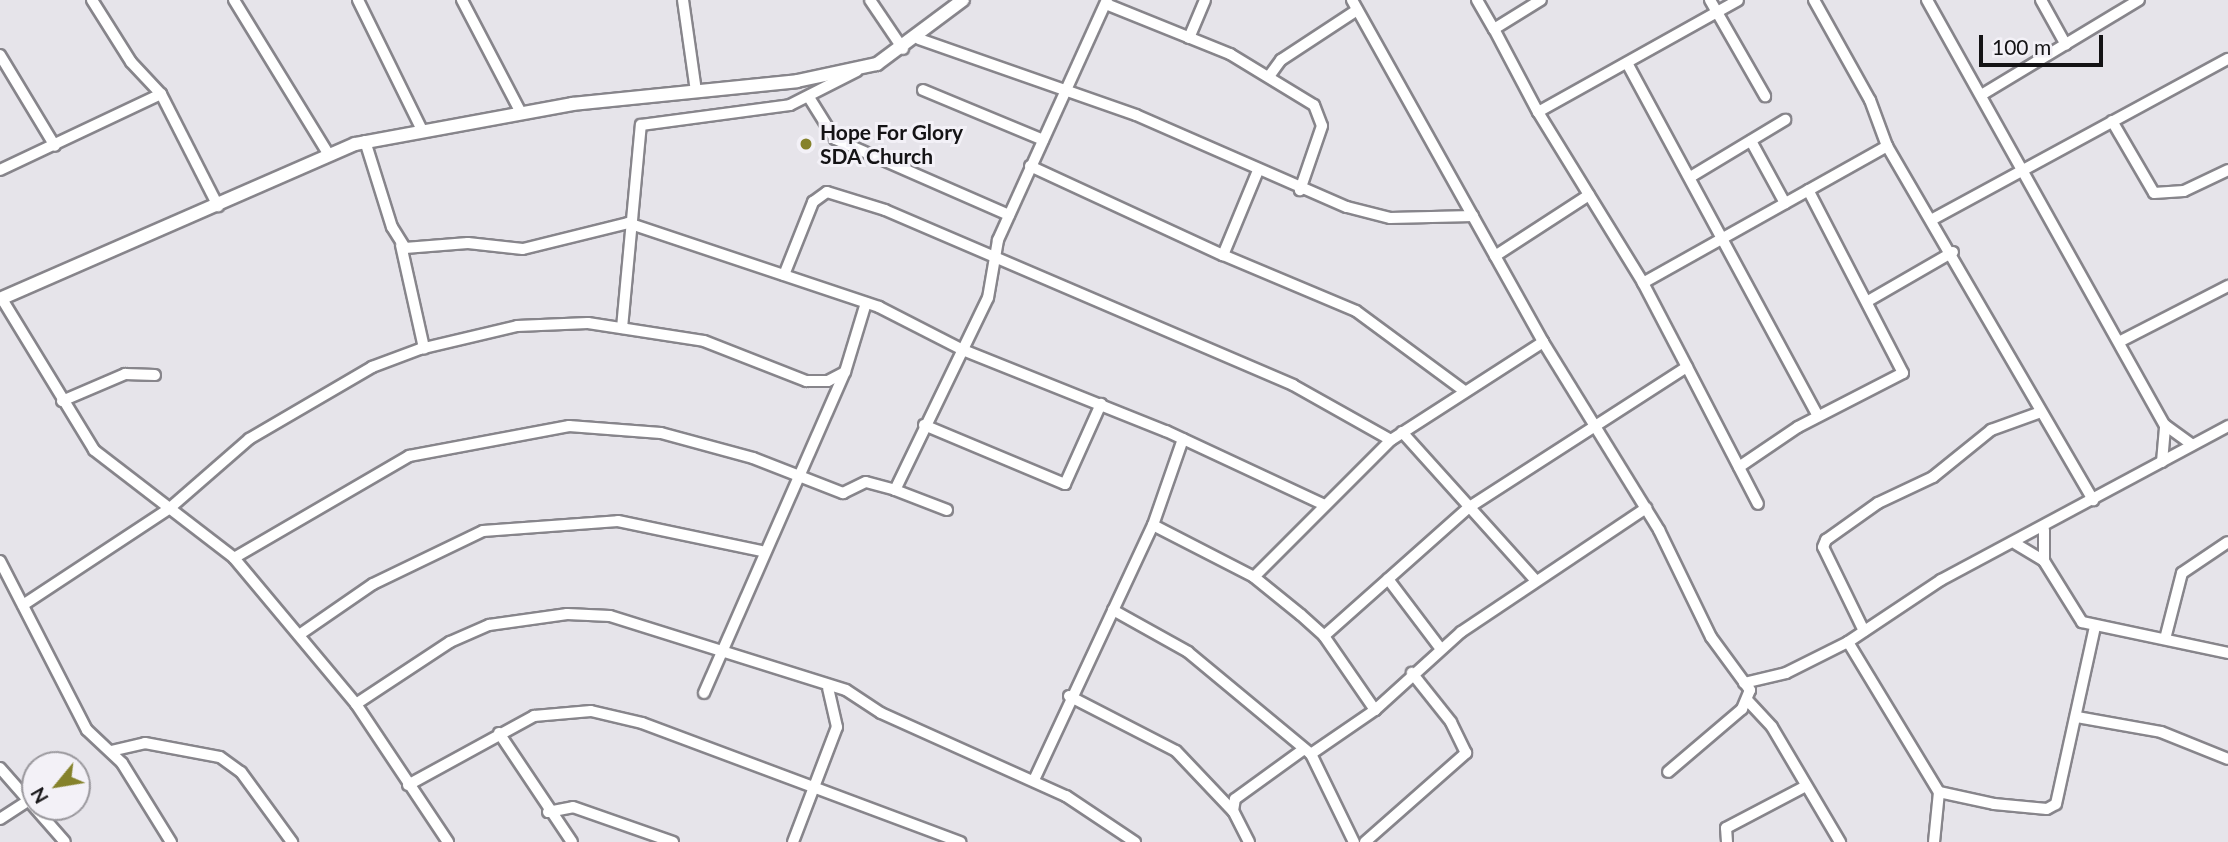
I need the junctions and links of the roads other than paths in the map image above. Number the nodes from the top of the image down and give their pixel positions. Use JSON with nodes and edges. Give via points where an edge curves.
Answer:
{"nodes":[{"id":1,"x":92,"y":0,"type":"edge"},
{"id":2,"x":234,"y":0,"type":"edge"},
{"id":3,"x":358,"y":0,"type":"edge"},
{"id":4,"x":462,"y":0,"type":"edge"},
{"id":5,"x":683,"y":0,"type":"edge"},
{"id":6,"x":870,"y":0,"type":"edge"},
{"id":7,"x":963,"y":0,"type":"edge"},
{"id":8,"x":1205,"y":0,"type":"edge"},
{"id":9,"x":1477,"y":0,"type":"edge"},
{"id":10,"x":1541,"y":0,"type":"edge"},
{"id":11,"x":1710,"y":0,"type":"edge"},
{"id":12,"x":1738,"y":0,"type":"edge"},
{"id":13,"x":1814,"y":0,"type":"edge"},
{"id":14,"x":1927,"y":0,"type":"edge"},
{"id":15,"x":2041,"y":0,"type":"edge"},
{"id":16,"x":2139,"y":0,"type":"edge"},
{"id":17,"x":1107,"y":2,"type":"edge"},
{"id":18,"x":1354,"y":5,"type":"edge"},
{"id":19,"x":1717,"y":12,"type":"junction"},
{"id":20,"x":1494,"y":29,"type":"junction"},
{"id":21,"x":1189,"y":38,"type":"junction"},
{"id":22,"x":919,"y":39,"type":"junction"},
{"id":23,"x":2066,"y":45,"type":"junction"},
{"id":24,"x":903,"y":49,"type":"junction"},
{"id":25,"x":0,"y":55,"type":"edge"},
{"id":26,"x":2228,"y":59,"type":"edge"},
{"id":27,"x":1627,"y":63,"type":"junction"},
{"id":28,"x":863,"y":67,"type":"junction"},
{"id":29,"x":1270,"y":75,"type":"junction"},
{"id":30,"x":1065,"y":89,"type":"junction"},
{"id":31,"x":923,"y":90,"type":"dead end"},
{"id":32,"x":696,"y":91,"type":"junction"},
{"id":33,"x":161,"y":94,"type":"junction"},
{"id":34,"x":1983,"y":94,"type":"junction"},
{"id":35,"x":1765,"y":96,"type":"dead end"},
{"id":36,"x":810,"y":99,"type":"junction"},
{"id":37,"x":1538,"y":112,"type":"junction"},
{"id":38,"x":521,"y":113,"type":"junction"},
{"id":39,"x":1785,"y":120,"type":"dead end"},
{"id":40,"x":2112,"y":121,"type":"junction"},
{"id":41,"x":422,"y":130,"type":"junction"},
{"id":42,"x":1043,"y":140,"type":"junction"},
{"id":43,"x":1751,"y":141,"type":"junction"},
{"id":44,"x":365,"y":142,"type":"junction"},
{"id":45,"x":55,"y":146,"type":"junction"},
{"id":46,"x":1887,"y":146,"type":"junction"},
{"id":47,"x":328,"y":155,"type":"junction"},
{"id":48,"x":1030,"y":166,"type":"junction"},
{"id":49,"x":0,"y":170,"type":"edge"},
{"id":50,"x":2228,"y":170,"type":"edge"},
{"id":51,"x":2020,"y":171,"type":"junction"},
{"id":52,"x":1257,"y":173,"type":"junction"},
{"id":53,"x":1692,"y":176,"type":"junction"},
{"id":54,"x":1300,"y":190,"type":"junction"},
{"id":55,"x":1808,"y":190,"type":"junction"},
{"id":56,"x":1589,"y":195,"type":"junction"},
{"id":57,"x":1785,"y":203,"type":"junction"},
{"id":58,"x":218,"y":206,"type":"junction"},
{"id":59,"x":1009,"y":215,"type":"junction"},
{"id":60,"x":1473,"y":216,"type":"junction"},
{"id":61,"x":1933,"y":219,"type":"junction"},
{"id":62,"x":628,"y":223,"type":"junction"},
{"id":63,"x":1725,"y":238,"type":"junction"},
{"id":64,"x":401,"y":245,"type":"junction"},
{"id":65,"x":1953,"y":252,"type":"junction"},
{"id":66,"x":1223,"y":255,"type":"junction"},
{"id":67,"x":1495,"y":256,"type":"junction"},
{"id":68,"x":996,"y":259,"type":"junction"},
{"id":69,"x":784,"y":275,"type":"junction"},
{"id":70,"x":1643,"y":283,"type":"junction"},
{"id":71,"x":2228,"y":285,"type":"edge"},
{"id":72,"x":1,"y":299,"type":"edge"},
{"id":73,"x":1868,"y":301,"type":"junction"},
{"id":74,"x":866,"y":303,"type":"junction"},
{"id":75,"x":622,"y":328,"type":"junction"},
{"id":76,"x":1543,"y":342,"type":"junction"},
{"id":77,"x":2119,"y":342,"type":"junction"},
{"id":78,"x":424,"y":348,"type":"junction"},
{"id":79,"x":963,"y":350,"type":"junction"},
{"id":80,"x":1687,"y":367,"type":"junction"},
{"id":81,"x":845,"y":372,"type":"junction"},
{"id":82,"x":155,"y":375,"type":"dead end"},
{"id":83,"x":1463,"y":390,"type":"junction"},
{"id":84,"x":62,"y":401,"type":"junction"},
{"id":85,"x":1101,"y":404,"type":"junction"},
{"id":86,"x":2041,"y":412,"type":"junction"},
{"id":87,"x":1818,"y":415,"type":"junction"},
{"id":88,"x":924,"y":425,"type":"junction"},
{"id":89,"x":1594,"y":425,"type":"junction"},
{"id":90,"x":2165,"y":425,"type":"junction"},
{"id":91,"x":2228,"y":426,"type":"edge"},
{"id":92,"x":1402,"y":432,"type":"junction"},
{"id":93,"x":1183,"y":439,"type":"junction"},
{"id":94,"x":1391,"y":440,"type":"junction"},
{"id":95,"x":2192,"y":444,"type":"junction"},
{"id":96,"x":2162,"y":462,"type":"junction"},
{"id":97,"x":1739,"y":467,"type":"junction"},
{"id":98,"x":801,"y":475,"type":"junction"},
{"id":99,"x":894,"y":490,"type":"junction"},
{"id":100,"x":2094,"y":500,"type":"junction"},
{"id":101,"x":1758,"y":504,"type":"dead end"},
{"id":102,"x":1325,"y":505,"type":"junction"},
{"id":103,"x":170,"y":508,"type":"junction"},
{"id":104,"x":1468,"y":508,"type":"junction"},
{"id":105,"x":1646,"y":508,"type":"junction"},
{"id":106,"x":947,"y":510,"type":"dead end"},
{"id":107,"x":1153,"y":525,"type":"junction"},
{"id":108,"x":2044,"y":530,"type":"junction"},
{"id":109,"x":2228,"y":542,"type":"edge"},
{"id":110,"x":2016,"y":544,"type":"junction"},
{"id":111,"x":761,"y":551,"type":"junction"},
{"id":112,"x":234,"y":558,"type":"junction"},
{"id":113,"x":0,"y":561,"type":"edge"},
{"id":114,"x":2044,"y":561,"type":"junction"},
{"id":115,"x":1254,"y":577,"type":"junction"},
{"id":116,"x":1388,"y":579,"type":"junction"},
{"id":117,"x":1536,"y":581,"type":"junction"},
{"id":118,"x":23,"y":605,"type":"junction"},
{"id":119,"x":1113,"y":610,"type":"junction"},
{"id":120,"x":2095,"y":626,"type":"junction"},
{"id":121,"x":1864,"y":631,"type":"junction"},
{"id":122,"x":299,"y":635,"type":"junction"},
{"id":123,"x":1324,"y":636,"type":"junction"},
{"id":124,"x":2165,"y":639,"type":"junction"},
{"id":125,"x":1848,"y":642,"type":"junction"},
{"id":126,"x":720,"y":648,"type":"junction"},
{"id":127,"x":1441,"y":649,"type":"junction"},
{"id":128,"x":2228,"y":653,"type":"edge"},
{"id":129,"x":1412,"y":673,"type":"junction"},
{"id":130,"x":1744,"y":682,"type":"junction"},
{"id":131,"x":828,"y":689,"type":"junction"},
{"id":132,"x":704,"y":692,"type":"dead end"},
{"id":133,"x":1069,"y":696,"type":"junction"},
{"id":134,"x":1748,"y":701,"type":"junction"},
{"id":135,"x":356,"y":704,"type":"junction"},
{"id":136,"x":1375,"y":710,"type":"junction"},
{"id":137,"x":2077,"y":717,"type":"junction"},
{"id":138,"x":499,"y":733,"type":"junction"},
{"id":139,"x":111,"y":751,"type":"junction"},
{"id":140,"x":1307,"y":752,"type":"junction"},
{"id":141,"x":2228,"y":760,"type":"edge"},
{"id":142,"x":0,"y":768,"type":"edge"},
{"id":143,"x":1668,"y":772,"type":"dead end"},
{"id":144,"x":1034,"y":780,"type":"junction"},
{"id":145,"x":408,"y":785,"type":"junction"},
{"id":146,"x":1806,"y":786,"type":"junction"},
{"id":147,"x":813,"y":791,"type":"junction"},
{"id":148,"x":1939,"y":792,"type":"junction"},
{"id":149,"x":21,"y":795,"type":"edge"},
{"id":150,"x":21,"y":805,"type":"edge"},
{"id":151,"x":1233,"y":811,"type":"junction"},
{"id":152,"x":548,"y":812,"type":"junction"},
{"id":153,"x":0,"y":819,"type":"edge"},
{"id":154,"x":45,"y":821,"type":"edge"},
{"id":155,"x":65,"y":842,"type":"edge"},
{"id":156,"x":171,"y":842,"type":"edge"},
{"id":157,"x":292,"y":842,"type":"edge"},
{"id":158,"x":448,"y":842,"type":"edge"},
{"id":159,"x":572,"y":842,"type":"edge"},
{"id":160,"x":673,"y":842,"type":"edge"},
{"id":161,"x":793,"y":842,"type":"edge"},
{"id":162,"x":961,"y":842,"type":"edge"},
{"id":163,"x":1135,"y":842,"type":"edge"},
{"id":164,"x":1249,"y":842,"type":"edge"},
{"id":165,"x":1354,"y":842,"type":"edge"},
{"id":166,"x":1365,"y":842,"type":"edge"},
{"id":167,"x":1727,"y":842,"type":"edge"},
{"id":168,"x":1840,"y":842,"type":"edge"},
{"id":169,"x":1934,"y":842,"type":"edge"}],
"edges":[{"from":1,"to":33,"type":"street","via":[[131,62]]},
{"from":2,"to":47,"type":"street"},
{"from":3,"to":41,"type":"street"},
{"from":4,"to":38,"type":"street"},
{"from":5,"to":32,"type":"street"},
{"from":6,"to":24,"type":"street"},
{"from":7,"to":22,"type":"street"},
{"from":8,"to":21,"type":"street"},
{"from":9,"to":20,"type":"street"},
{"from":10,"to":20,"type":"street"},
{"from":11,"to":19,"type":"street"},
{"from":12,"to":19,"type":"street"},
{"from":13,"to":46,"type":"street","via":[[1870,100]]},
{"from":14,"to":34,"type":"street"},
{"from":15,"to":23,"type":"street"},
{"from":16,"to":23,"type":"street"},
{"from":17,"to":21,"type":"street"},
{"from":17,"to":30,"type":"street"},
{"from":18,"to":29,"type":"street","via":[[1281,60]]},
{"from":18,"to":60,"type":"street"},
{"from":19,"to":27,"type":"street"},
{"from":19,"to":35,"type":"street"},
{"from":20,"to":37,"type":"street"},
{"from":21,"to":29,"type":"street"},
{"from":22,"to":24,"type":"street"},
{"from":22,"to":30,"type":"street"},
{"from":23,"to":34,"type":"street"},
{"from":24,"to":28,"type":"street"},
{"from":25,"to":45,"type":"street"},
{"from":26,"to":40,"type":"street"},
{"from":27,"to":37,"type":"street"},
{"from":27,"to":53,"type":"street"},
{"from":28,"to":32,"type":"street"},
{"from":28,"to":36,"type":"street"},
{"from":29,"to":54,"type":"street","via":[[1321,114]]},
{"from":30,"to":42,"type":"street"},
{"from":30,"to":52,"type":"street"},
{"from":31,"to":42,"type":"street"},
{"from":32,"to":38,"type":"street"},
{"from":33,"to":45,"type":"street"},
{"from":33,"to":58,"type":"street"},
{"from":34,"to":51,"type":"street"},
{"from":36,"to":59,"type":"street","via":[[835,139]]},
{"from":36,"to":62,"type":"street","via":[[645,121],[636,133]]},
{"from":37,"to":56,"type":"street"},
{"from":38,"to":41,"type":"street"},
{"from":39,"to":43,"type":"street"},
{"from":40,"to":50,"type":"street","via":[[2154,193],[2184,191]]},
{"from":40,"to":51,"type":"street"},
{"from":41,"to":44,"type":"street"},
{"from":42,"to":48,"type":"street"},
{"from":43,"to":53,"type":"street"},
{"from":43,"to":57,"type":"street"},
{"from":44,"to":47,"type":"street"},
{"from":44,"to":64,"type":"street"},
{"from":45,"to":49,"type":"street"},
{"from":46,"to":55,"type":"street"},
{"from":46,"to":61,"type":"street"},
{"from":47,"to":58,"type":"street"},
{"from":48,"to":59,"type":"street"},
{"from":48,"to":66,"type":"street"},
{"from":51,"to":61,"type":"street"},
{"from":51,"to":77,"type":"street"},
{"from":52,"to":54,"type":"street"},
{"from":52,"to":66,"type":"street"},
{"from":53,"to":63,"type":"street"},
{"from":54,"to":60,"type":"street","via":[[1390,218]]},
{"from":55,"to":57,"type":"street"},
{"from":55,"to":73,"type":"street"},
{"from":56,"to":67,"type":"street"},
{"from":56,"to":70,"type":"street"},
{"from":57,"to":63,"type":"street"},
{"from":58,"to":72,"type":"street"},
{"from":59,"to":68,"type":"street"},
{"from":60,"to":67,"type":"street"},
{"from":61,"to":65,"type":"street"},
{"from":62,"to":64,"type":"street","via":[[523,249]]},
{"from":62,"to":69,"type":"street"},
{"from":62,"to":75,"type":"street"},
{"from":63,"to":70,"type":"street"},
{"from":63,"to":87,"type":"street"},
{"from":64,"to":78,"type":"street"},
{"from":65,"to":73,"type":"street"},
{"from":65,"to":86,"type":"street"},
{"from":66,"to":83,"type":"street","via":[[1356,311]]},
{"from":67,"to":76,"type":"street"},
{"from":68,"to":69,"type":"street","via":[[827,192],[813,202]]},
{"from":68,"to":79,"type":"street","via":[[993,286]]},
{"from":68,"to":94,"type":"street","via":[[1293,385]]},
{"from":69,"to":74,"type":"street"},
{"from":70,"to":80,"type":"street"},
{"from":71,"to":77,"type":"street"},
{"from":72,"to":84,"type":"street"},
{"from":73,"to":87,"type":"street","via":[[1903,373]]},
{"from":74,"to":79,"type":"street"},
{"from":74,"to":81,"type":"street"},
{"from":75,"to":78,"type":"street","via":[[517,326]]},
{"from":75,"to":81,"type":"street","via":[[704,341],[806,381],[828,381]]},
{"from":76,"to":83,"type":"street"},
{"from":76,"to":89,"type":"street"},
{"from":77,"to":90,"type":"street"},
{"from":78,"to":103,"type":"street","via":[[372,367],[257,433]]},
{"from":79,"to":85,"type":"street"},
{"from":79,"to":88,"type":"street"},
{"from":80,"to":89,"type":"street"},
{"from":80,"to":97,"type":"street"},
{"from":81,"to":98,"type":"street"},
{"from":82,"to":84,"type":"street","via":[[125,374]]},
{"from":83,"to":92,"type":"street"},
{"from":84,"to":103,"type":"street","via":[[100,456]]},
{"from":85,"to":88,"type":"street","via":[[1065,484]]},
{"from":85,"to":93,"type":"street"},
{"from":86,"to":100,"type":"street"},
{"from":86,"to":121,"type":"street","via":[[1991,430],[1933,477],[1878,503],[1826,540],[1823,547]]},
{"from":87,"to":97,"type":"street"},
{"from":88,"to":99,"type":"street"},
{"from":89,"to":104,"type":"street"},
{"from":89,"to":105,"type":"street"},
{"from":90,"to":95,"type":"street"},
{"from":90,"to":96,"type":"street"},
{"from":91,"to":95,"type":"street"},
{"from":92,"to":94,"type":"street"},
{"from":92,"to":104,"type":"street"},
{"from":93,"to":102,"type":"street"},
{"from":93,"to":107,"type":"street"},
{"from":94,"to":102,"type":"street"},
{"from":95,"to":96,"type":"street"},
{"from":96,"to":100,"type":"street"},
{"from":97,"to":101,"type":"street"},
{"from":98,"to":99,"type":"street","via":[[844,493],[866,482]]},
{"from":98,"to":111,"type":"street"},
{"from":98,"to":112,"type":"street","via":[[661,433],[569,426],[409,456]]},
{"from":99,"to":106,"type":"street"},
{"from":100,"to":108,"type":"street"},
{"from":102,"to":115,"type":"street"},
{"from":103,"to":112,"type":"street"},
{"from":103,"to":118,"type":"street"},
{"from":104,"to":116,"type":"street"},
{"from":104,"to":117,"type":"street"},
{"from":105,"to":117,"type":"street"},
{"from":105,"to":130,"type":"street","via":[[1705,626]]},
{"from":107,"to":115,"type":"street"},
{"from":107,"to":119,"type":"street"},
{"from":108,"to":110,"type":"street"},
{"from":108,"to":114,"type":"street"},
{"from":109,"to":124,"type":"street","via":[[2182,573]]},
{"from":110,"to":114,"type":"street"},
{"from":110,"to":121,"type":"street","via":[[1941,580]]},
{"from":111,"to":122,"type":"street","via":[[618,522],[483,531],[373,584]]},
{"from":111,"to":126,"type":"street"},
{"from":112,"to":122,"type":"street"},
{"from":113,"to":118,"type":"street"},
{"from":114,"to":120,"type":"street","via":[[2078,619]]},
{"from":115,"to":123,"type":"street"},
{"from":116,"to":123,"type":"street"},
{"from":116,"to":127,"type":"street"},
{"from":117,"to":127,"type":"street"},
{"from":118,"to":139,"type":"street","via":[[87,730]]},
{"from":119,"to":133,"type":"street","via":[[1088,671]]},
{"from":119,"to":140,"type":"street","via":[[1188,652]]},
{"from":120,"to":124,"type":"street"},
{"from":120,"to":137,"type":"street"},
{"from":121,"to":125,"type":"street"},
{"from":122,"to":135,"type":"street"},
{"from":123,"to":136,"type":"street"},
{"from":124,"to":128,"type":"street"},
{"from":125,"to":130,"type":"street","via":[[1786,673]]},
{"from":125,"to":148,"type":"street"},
{"from":126,"to":131,"type":"street"},
{"from":126,"to":132,"type":"street"},
{"from":126,"to":135,"type":"street","via":[[587,612],[506,621],[450,642],[416,670]]},
{"from":127,"to":129,"type":"street"},
{"from":129,"to":136,"type":"street"},
{"from":129,"to":166,"type":"street","via":[[1451,722],[1466,753]]},
{"from":130,"to":134,"type":"street"},
{"from":131,"to":144,"type":"street","via":[[846,690],[881,713]]},
{"from":131,"to":147,"type":"street","via":[[837,727]]},
{"from":133,"to":144,"type":"street"},
{"from":133,"to":151,"type":"street","via":[[1176,751]]},
{"from":134,"to":143,"type":"street"},
{"from":134,"to":146,"type":"street"},
{"from":135,"to":145,"type":"street"},
{"from":136,"to":140,"type":"street"},
{"from":137,"to":141,"type":"street","via":[[2161,732]]},
{"from":137,"to":148,"type":"street","via":[[2063,795],[2051,807]]},
{"from":138,"to":145,"type":"street"},
{"from":138,"to":147,"type":"street","via":[[534,716],[612,714]]},
{"from":138,"to":152,"type":"street"},
{"from":139,"to":156,"type":"street"},
{"from":139,"to":157,"type":"street","via":[[145,743],[220,757],[241,772]]},
{"from":140,"to":151,"type":"street","via":[[1242,788]]},
{"from":140,"to":165,"type":"street"},
{"from":142,"to":149,"type":"street"},
{"from":144,"to":163,"type":"street"},
{"from":145,"to":158,"type":"street"},
{"from":146,"to":167,"type":"street","via":[[1726,828]]},
{"from":146,"to":168,"type":"street"},
{"from":147,"to":161,"type":"street"},
{"from":147,"to":162,"type":"street"},
{"from":148,"to":169,"type":"street"},
{"from":150,"to":153,"type":"street"},
{"from":151,"to":164,"type":"street"},
{"from":152,"to":159,"type":"street"},
{"from":152,"to":160,"type":"street","via":[[573,807]]},
{"from":154,"to":155,"type":"street"}]}
